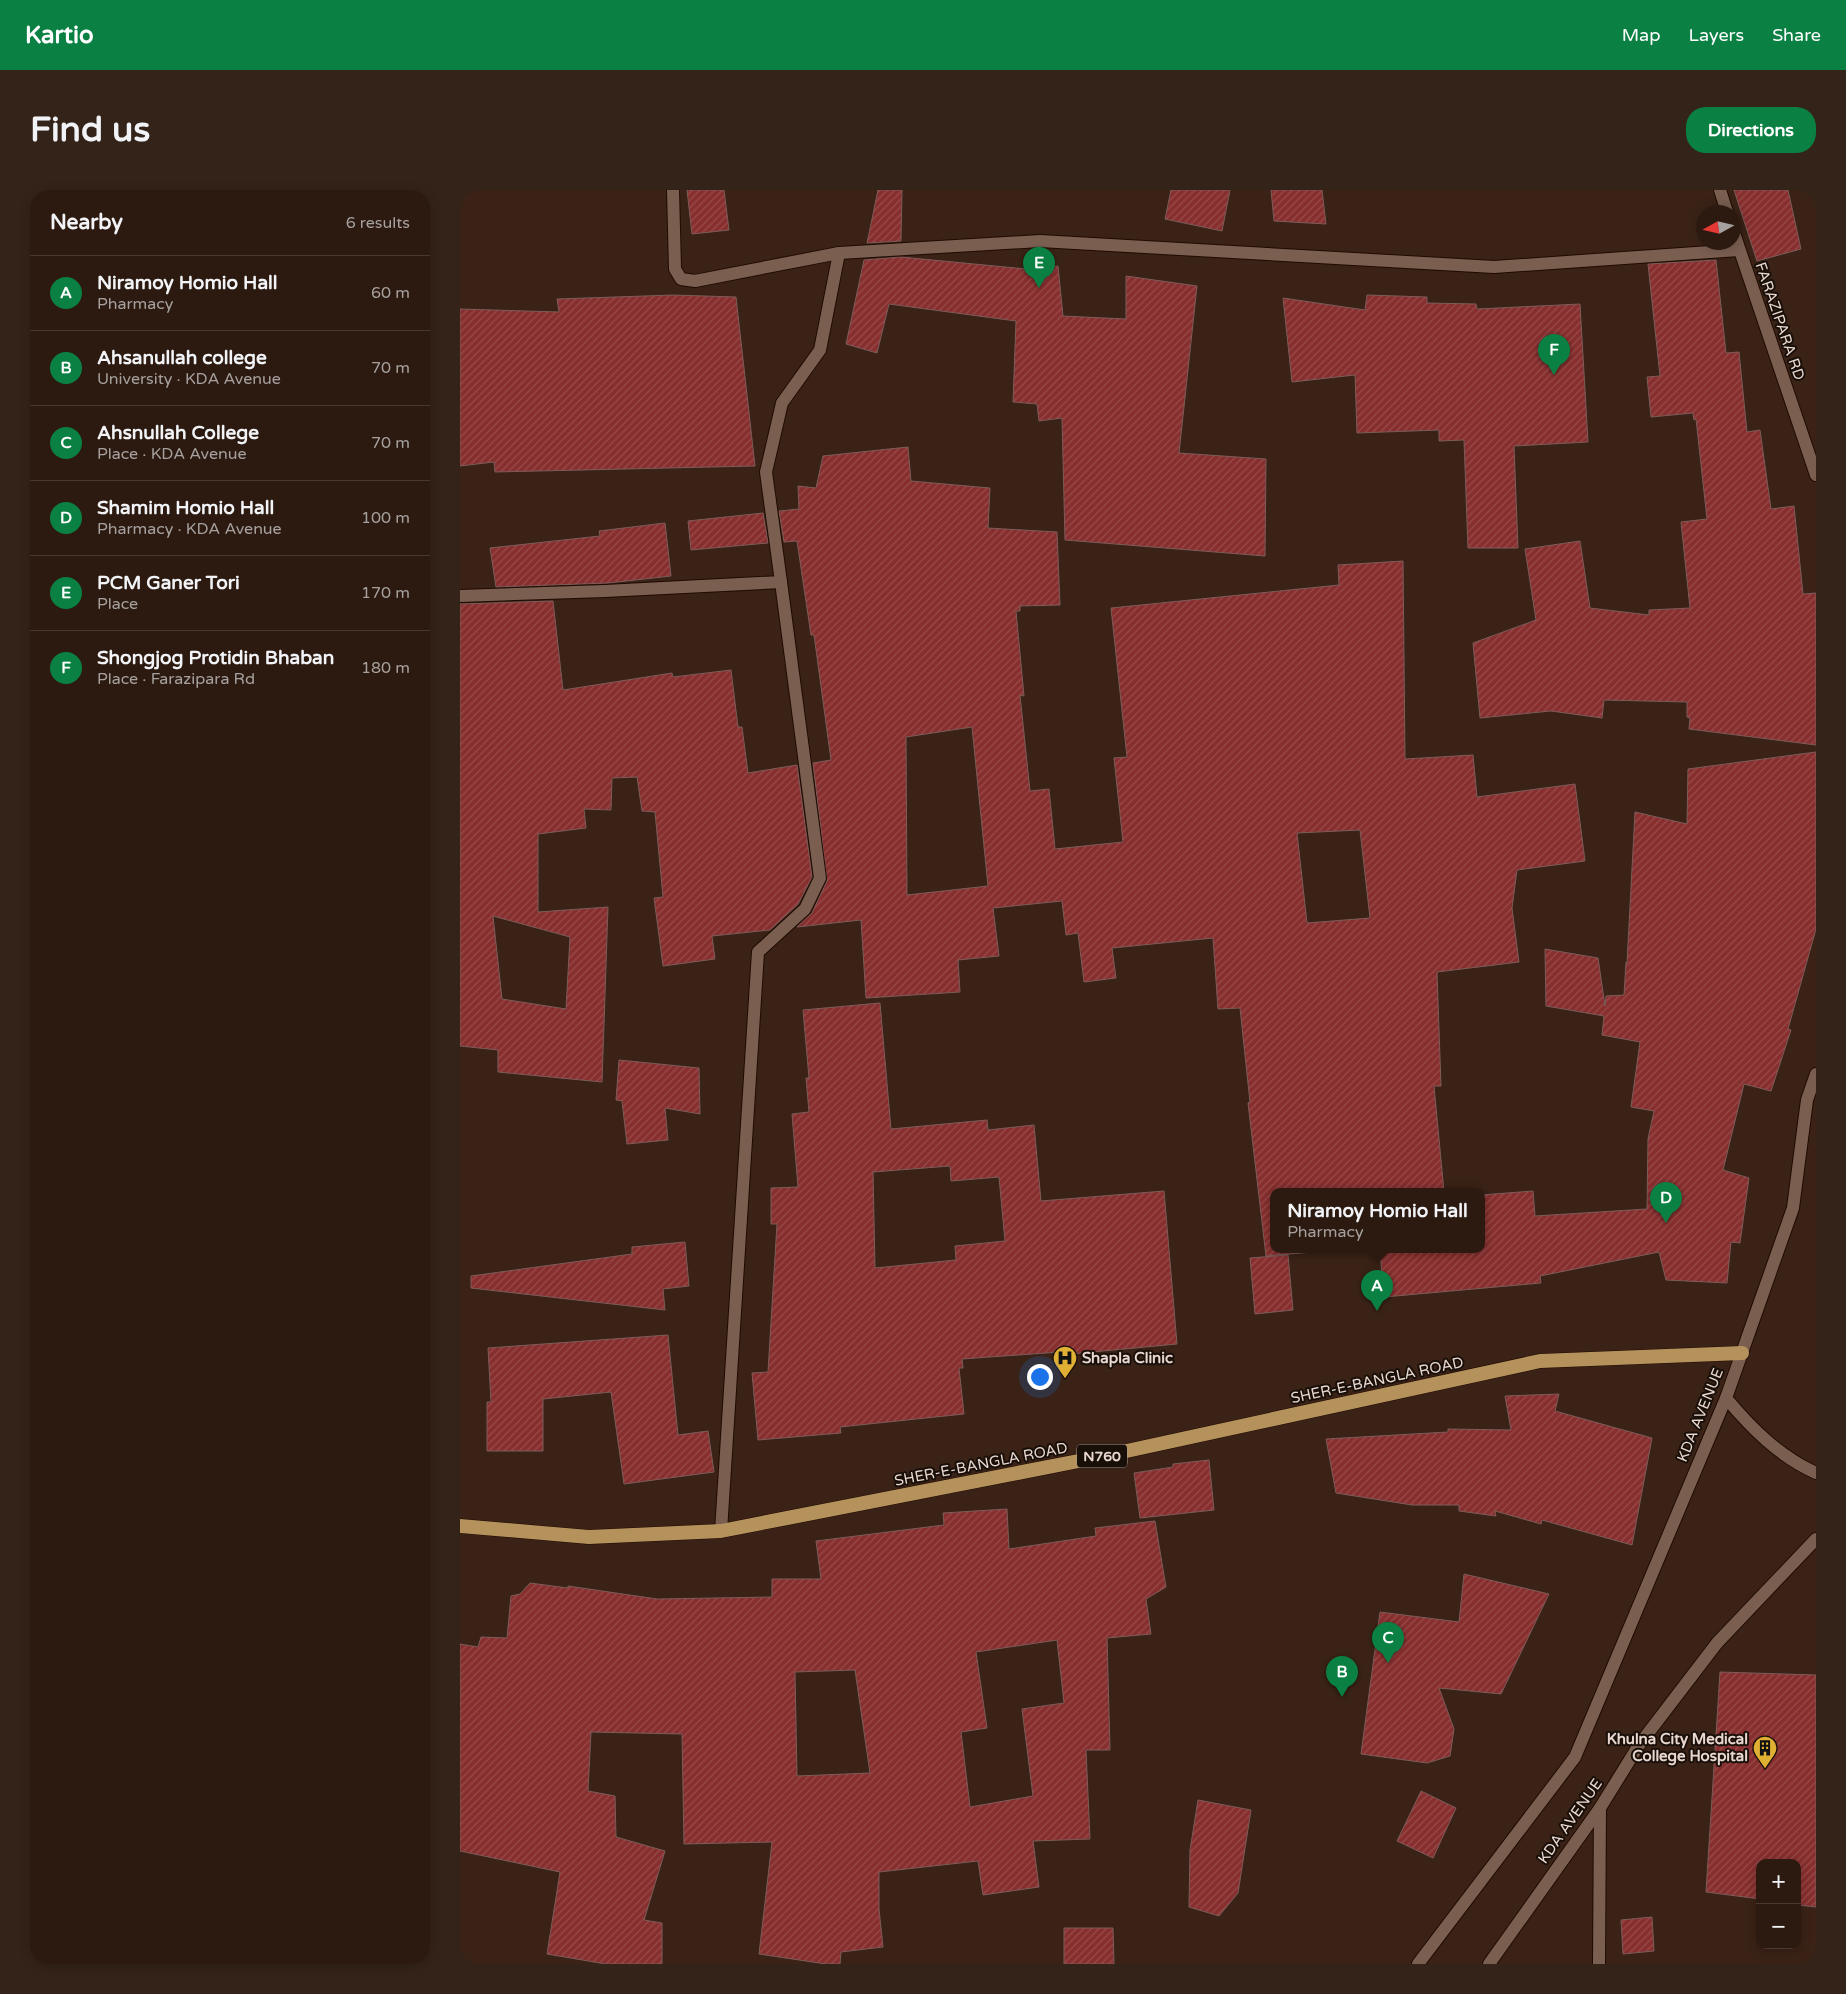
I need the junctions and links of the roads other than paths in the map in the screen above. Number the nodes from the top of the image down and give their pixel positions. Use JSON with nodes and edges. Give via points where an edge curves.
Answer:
{"nodes":[{"id":1,"x":673,"y":190,"type":"edge"},
{"id":2,"x":1720,"y":190,"type":"edge"},
{"id":3,"x":1725,"y":205,"type":"edge"},
{"id":4,"x":1739,"y":250,"type":"joint"},
{"id":5,"x":839,"y":253,"type":"junction"},
{"id":6,"x":1816,"y":475,"type":"edge"},
{"id":7,"x":781,"y":582,"type":"junction"},
{"id":8,"x":460,"y":596,"type":"edge"},
{"id":9,"x":1816,"y":1074,"type":"edge"},
{"id":10,"x":1742,"y":1352,"type":"junction"},
{"id":11,"x":1726,"y":1398,"type":"junction"},
{"id":12,"x":1816,"y":1473,"type":"edge"},
{"id":13,"x":460,"y":1526,"type":"edge"},
{"id":14,"x":721,"y":1531,"type":"junction"},
{"id":15,"x":1816,"y":1538,"type":"edge"},
{"id":16,"x":1600,"y":1808,"type":"junction"},
{"id":17,"x":1418,"y":1964,"type":"edge"},
{"id":18,"x":1489,"y":1964,"type":"edge"},
{"id":19,"x":1599,"y":1964,"type":"edge"}],
"edges":[{"from":1,"to":5,"type":"street","via":[[675,269],[681,279],[695,281]]},
{"from":2,"to":3,"type":"street"},
{"from":4,"to":5,"type":"street","via":[[1494,267],[1040,241]]},
{"from":4,"to":6,"type":"street","name":"FARAZIPARA RD"},
{"from":5,"to":7,"type":"street","via":[[820,350],[782,403],[766,472]]},
{"from":7,"to":8,"type":"street"},
{"from":7,"to":14,"type":"street","via":[[820,878],[805,909],[758,952]]},
{"from":9,"to":10,"type":"street","name":"KDA AVENUE","via":[[1807,1100],[1792,1208]]},
{"from":10,"to":11,"type":"street","name":"KDA AVENUE"},
{"from":10,"to":14,"type":"highway","name":"SHER-E-BANGLA ROAD","number":"N760","via":[[1540,1361],[1099,1457]]},
{"from":11,"to":12,"type":"street","via":[[1770,1445]]},
{"from":11,"to":17,"type":"street","name":"KDA AVENUE","via":[[1575,1758]]},
{"from":13,"to":14,"type":"highway","name":"SHER-E-BANGLA ROAD","number":"N760","via":[[589,1537]]},
{"from":15,"to":16,"type":"street","name":"KDA AVENUE","via":[[1717,1643],[1639,1745]]},
{"from":16,"to":18,"type":"street","name":"KDA AVENUE"},
{"from":16,"to":19,"type":"street"}]}
